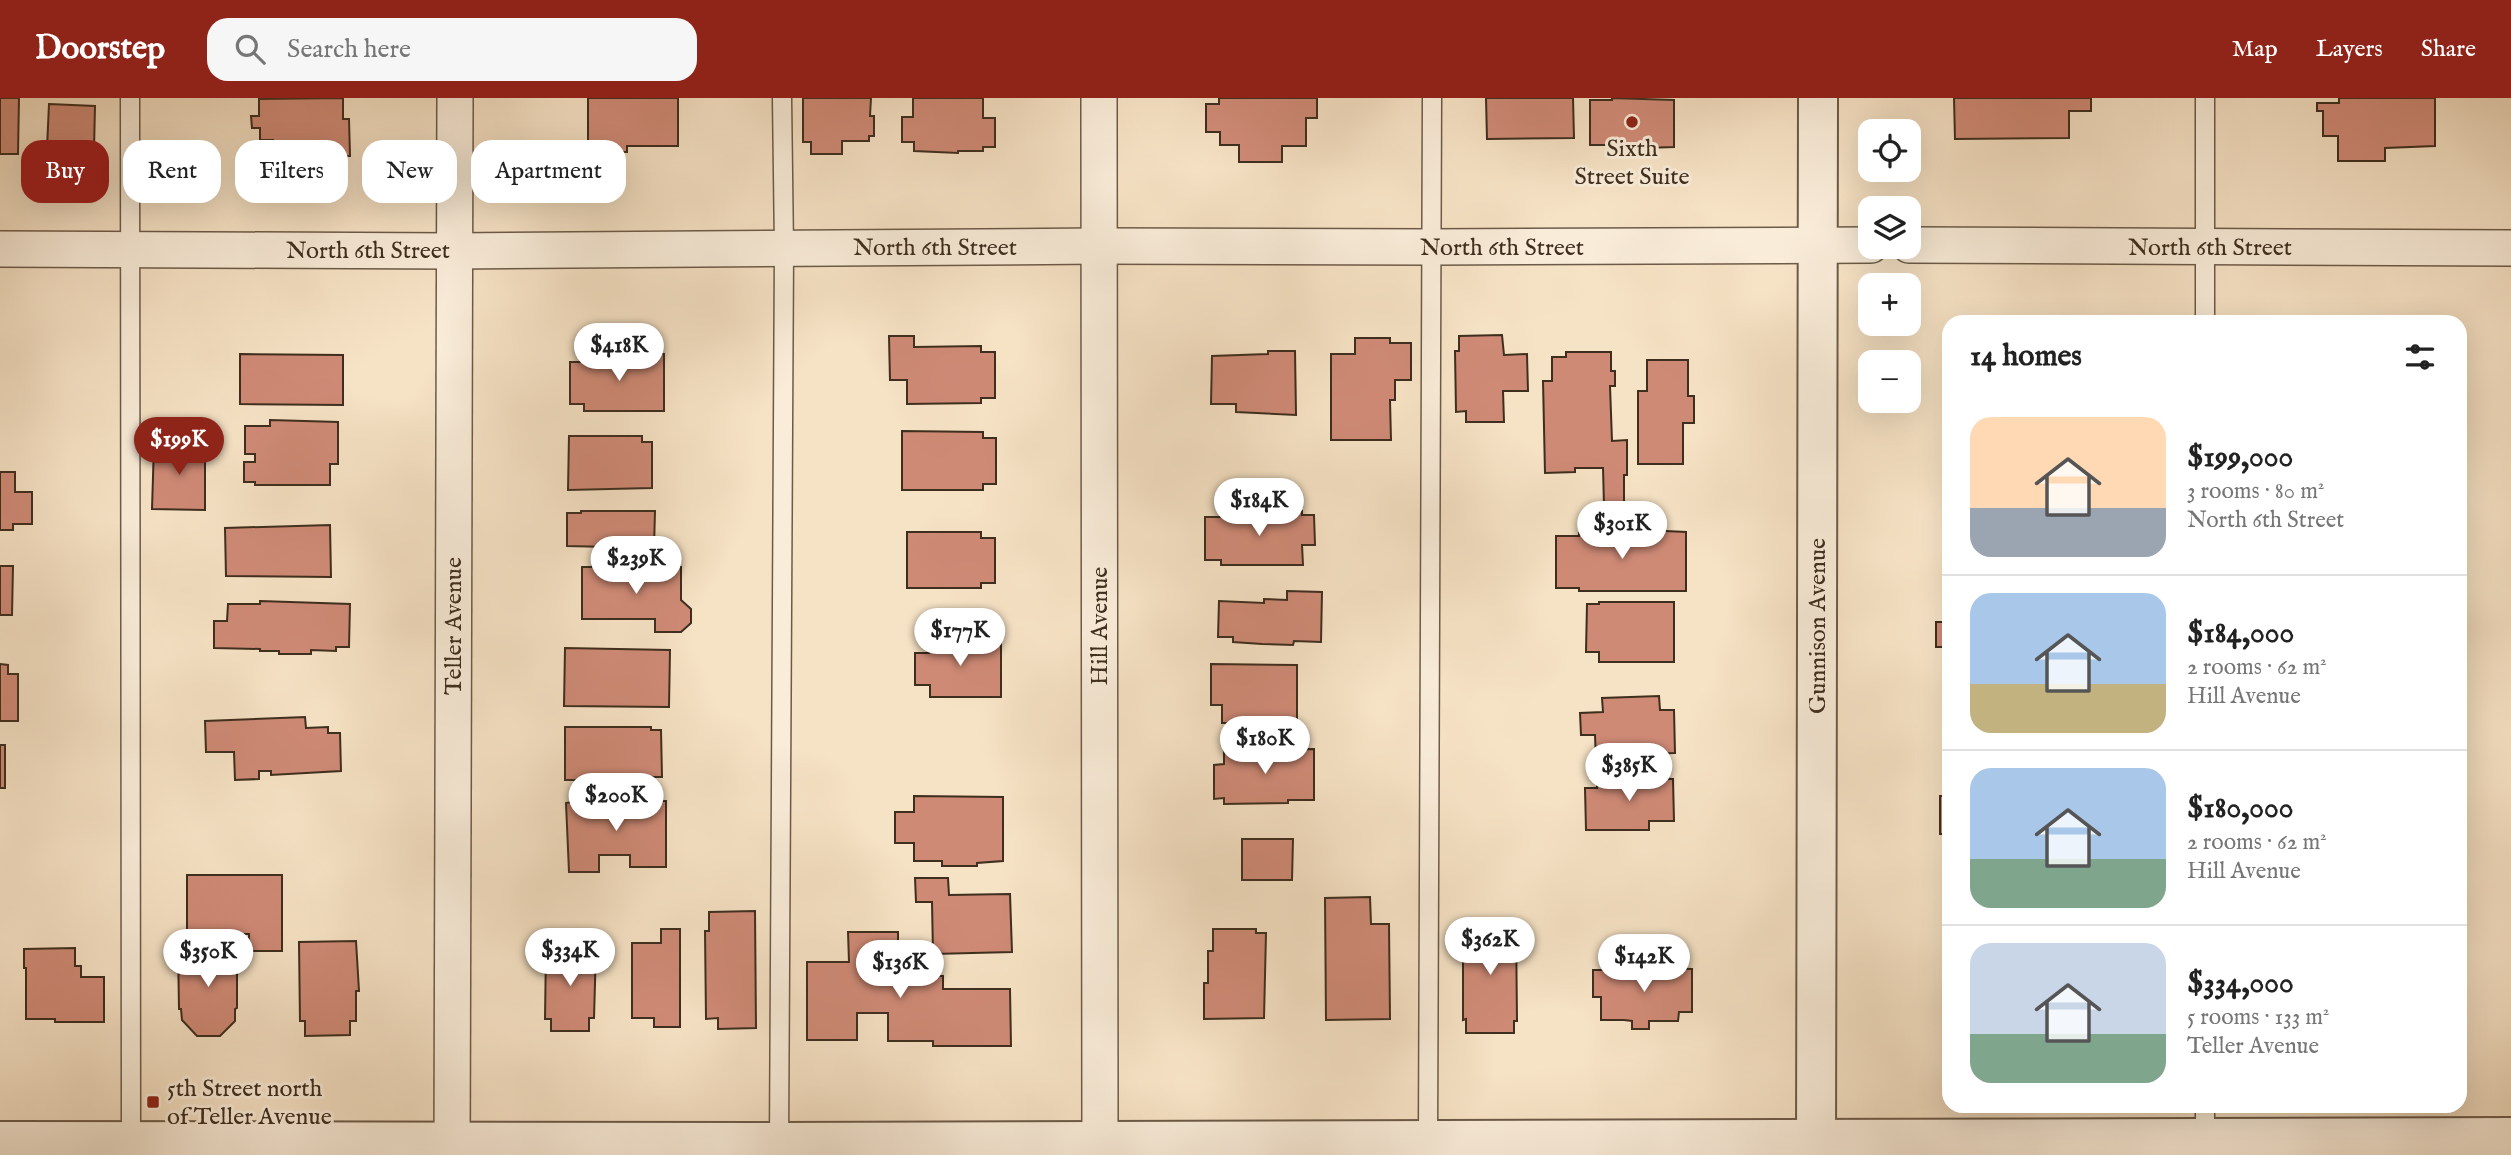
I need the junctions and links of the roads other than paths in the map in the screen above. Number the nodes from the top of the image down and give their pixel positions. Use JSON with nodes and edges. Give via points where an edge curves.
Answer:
{"nodes":[{"id":1,"x":130,"y":98,"type":"edge"},
{"id":2,"x":455,"y":98,"type":"edge"},
{"id":3,"x":782,"y":98,"type":"edge"},
{"id":4,"x":1099,"y":98,"type":"edge"},
{"id":5,"x":1432,"y":98,"type":"edge"},
{"id":6,"x":1818,"y":98,"type":"edge"},
{"id":7,"x":2205,"y":98,"type":"edge"},
{"id":8,"x":1818,"y":245,"type":"junction"},
{"id":9,"x":1858,"y":245,"type":"edge"},
{"id":10,"x":1921,"y":245,"type":"edge"},
{"id":11,"x":1099,"y":246,"type":"junction"},
{"id":12,"x":1432,"y":247,"type":"junction"},
{"id":13,"x":2205,"y":247,"type":"junction"},
{"id":14,"x":784,"y":248,"type":"junction"},
{"id":15,"x":2511,"y":248,"type":"edge"},
{"id":16,"x":0,"y":249,"type":"edge"},
{"id":17,"x":131,"y":250,"type":"junction"},
{"id":18,"x":455,"y":251,"type":"junction"},
{"id":19,"x":2205,"y":315,"type":"edge"},
{"id":20,"x":2205,"y":1133,"type":"edge"},
{"id":21,"x":2511,"y":1138,"type":"edge"},
{"id":22,"x":1427,"y":1140,"type":"junction"},
{"id":23,"x":0,"y":1141,"type":"edge"},
{"id":24,"x":1816,"y":1147,"type":"edge"},
{"id":25,"x":131,"y":1148,"type":"edge"},
{"id":26,"x":452,"y":1148,"type":"edge"},
{"id":27,"x":1100,"y":1148,"type":"edge"},
{"id":28,"x":779,"y":1149,"type":"edge"}],
"edges":[{"from":1,"to":17,"type":"lane"},
{"from":2,"to":18,"type":"street","name":"Teller Avenue"},
{"from":3,"to":14,"type":"lane"},
{"from":4,"to":11,"type":"street","name":"Hill Avenue"},
{"from":5,"to":12,"type":"lane"},
{"from":6,"to":8,"type":"street","name":"Gunnison Avenue"},
{"from":7,"to":13,"type":"lane"},
{"from":8,"to":9,"type":"street","name":"North 6th Street"},
{"from":8,"to":12,"type":"street","name":"North 6th Street"},
{"from":8,"to":24,"type":"street","name":"Gunnison Avenue"},
{"from":10,"to":13,"type":"street","name":"North 6th Street"},
{"from":11,"to":12,"type":"street","name":"North 6th Street"},
{"from":11,"to":14,"type":"street","name":"North 6th Street"},
{"from":11,"to":27,"type":"street","name":"Hill Avenue"},
{"from":12,"to":22,"type":"lane"},
{"from":13,"to":15,"type":"street","name":"North 6th Street"},
{"from":13,"to":19,"type":"lane"},
{"from":14,"to":18,"type":"street","name":"North 6th Street"},
{"from":14,"to":28,"type":"lane"},
{"from":16,"to":17,"type":"street","name":"North 6th Street"},
{"from":17,"to":18,"type":"street","name":"North 6th Street"},
{"from":17,"to":25,"type":"lane"},
{"from":18,"to":26,"type":"street","name":"Teller Avenue"},
{"from":20,"to":21,"type":"street"},
{"from":20,"to":24,"type":"street"},
{"from":22,"to":24,"type":"street"},
{"from":22,"to":27,"type":"street"},
{"from":23,"to":25,"type":"street"},
{"from":25,"to":26,"type":"street"},
{"from":26,"to":28,"type":"street"},
{"from":27,"to":28,"type":"street"}]}
